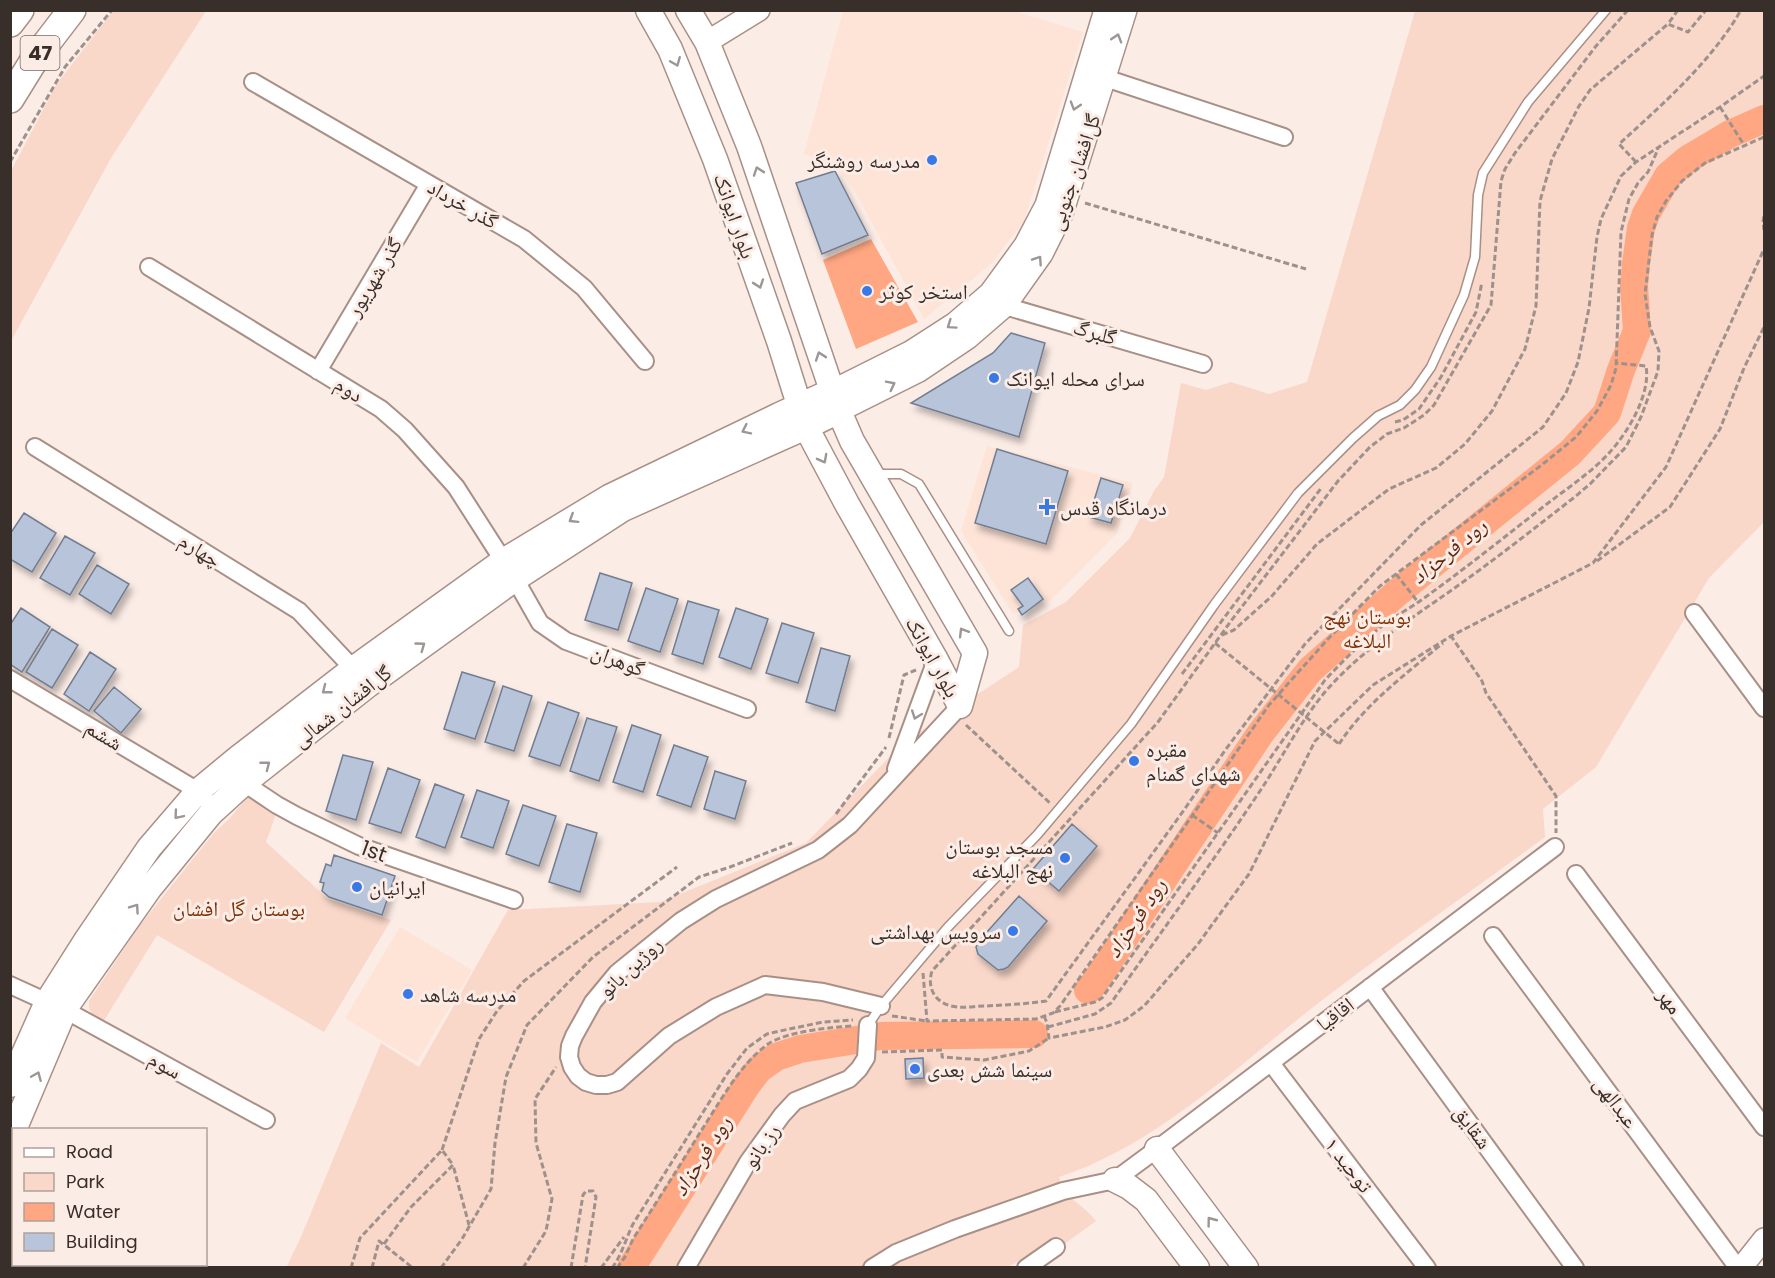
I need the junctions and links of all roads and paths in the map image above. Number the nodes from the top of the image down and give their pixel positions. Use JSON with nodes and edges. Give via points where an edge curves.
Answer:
{"nodes":[{"id":1,"x":20,"y":10,"type":"edge"},
{"id":2,"x":72,"y":10,"type":"edge"},
{"id":3,"x":112,"y":10,"type":"edge"},
{"id":4,"x":648,"y":10,"type":"edge"},
{"id":5,"x":688,"y":10,"type":"edge"},
{"id":6,"x":759,"y":10,"type":"edge"},
{"id":7,"x":1105,"y":10,"type":"edge"},
{"id":8,"x":1126,"y":10,"type":"edge"},
{"id":9,"x":1606,"y":10,"type":"edge"},
{"id":10,"x":1628,"y":10,"type":"edge"},
{"id":11,"x":1678,"y":10,"type":"edge"},
{"id":12,"x":1706,"y":10,"type":"edge"},
{"id":13,"x":1741,"y":10,"type":"edge"},
{"id":14,"x":10,"y":23,"type":"edge"},
{"id":15,"x":1668,"y":24,"type":"junction"},
{"id":16,"x":707,"y":42,"type":"junction"},
{"id":17,"x":1096,"y":75,"type":"junction"},
{"id":18,"x":1764,"y":76,"type":"edge"},
{"id":19,"x":253,"y":82,"type":"dead end"},
{"id":20,"x":10,"y":99,"type":"edge"},
{"id":21,"x":1720,"y":107,"type":"junction"},
{"id":22,"x":1764,"y":136,"type":"edge"},
{"id":23,"x":1284,"y":137,"type":"dead end"},
{"id":24,"x":1744,"y":145,"type":"junction"},
{"id":25,"x":1659,"y":147,"type":"junction"},
{"id":26,"x":10,"y":162,"type":"edge"},
{"id":27,"x":1636,"y":162,"type":"junction"},
{"id":28,"x":429,"y":184,"type":"junction"},
{"id":29,"x":1077,"y":201,"type":"dead end"},
{"id":30,"x":1764,"y":216,"type":"edge"},
{"id":31,"x":1764,"y":230,"type":"edge"},
{"id":32,"x":1764,"y":249,"type":"edge"},
{"id":33,"x":149,"y":267,"type":"dead end"},
{"id":34,"x":1306,"y":270,"type":"dead end"},
{"id":35,"x":1483,"y":277,"type":"dead end"},
{"id":36,"x":998,"y":299,"type":"junction"},
{"id":37,"x":1764,"y":327,"type":"edge"},
{"id":38,"x":645,"y":361,"type":"dead end"},
{"id":39,"x":1616,"y":363,"type":"junction"},
{"id":40,"x":1203,"y":364,"type":"dead end"},
{"id":41,"x":318,"y":371,"type":"junction"},
{"id":42,"x":836,"y":401,"type":"junction"},
{"id":43,"x":803,"y":416,"type":"junction"},
{"id":44,"x":1388,"y":425,"type":"dead end"},
{"id":45,"x":34,"y":447,"type":"dead end"},
{"id":46,"x":870,"y":474,"type":"junction"},
{"id":47,"x":1324,"y":486,"type":"dead end"},
{"id":48,"x":1593,"y":563,"type":"junction"},
{"id":49,"x":509,"y":570,"type":"junction"},
{"id":50,"x":1396,"y":574,"type":"junction"},
{"id":51,"x":1418,"y":602,"type":"junction"},
{"id":52,"x":1694,"y":613,"type":"dead end"},
{"id":53,"x":1009,"y":631,"type":"dead end"},
{"id":54,"x":1451,"y":636,"type":"junction"},
{"id":55,"x":1220,"y":637,"type":"junction"},
{"id":56,"x":1215,"y":643,"type":"junction"},
{"id":57,"x":936,"y":660,"type":"junction"},
{"id":58,"x":361,"y":677,"type":"junction"},
{"id":59,"x":10,"y":680,"type":"edge"},
{"id":60,"x":1177,"y":681,"type":"dead end"},
{"id":61,"x":747,"y":708,"type":"dead end"},
{"id":62,"x":1764,"y":708,"type":"edge"},
{"id":63,"x":957,"y":710,"type":"junction"},
{"id":64,"x":893,"y":777,"type":"junction"},
{"id":65,"x":244,"y":783,"type":"junction"},
{"id":66,"x":198,"y":791,"type":"junction"},
{"id":67,"x":215,"y":810,"type":"junction"},
{"id":68,"x":1058,"y":811,"type":"junction"},
{"id":69,"x":1192,"y":815,"type":"junction"},
{"id":70,"x":1218,"y":833,"type":"junction"},
{"id":71,"x":1555,"y":847,"type":"joint"},
{"id":72,"x":677,"y":867,"type":"dead end"},
{"id":73,"x":1576,"y":874,"type":"dead end"},
{"id":74,"x":514,"y":900,"type":"dead end"},
{"id":75,"x":1493,"y":936,"type":"dead end"},
{"id":76,"x":927,"y":968,"type":"dead end"},
{"id":77,"x":10,"y":985,"type":"edge"},
{"id":78,"x":1370,"y":987,"type":"junction"},
{"id":79,"x":56,"y":1006,"type":"junction"},
{"id":80,"x":1053,"y":1012,"type":"junction"},
{"id":81,"x":875,"y":1016,"type":"junction"},
{"id":82,"x":1044,"y":1016,"type":"junction"},
{"id":83,"x":927,"y":1021,"type":"junction"},
{"id":84,"x":1048,"y":1027,"type":"junction"},
{"id":85,"x":1050,"y":1038,"type":"junction"},
{"id":86,"x":570,"y":1046,"type":"junction"},
{"id":87,"x":866,"y":1055,"type":"junction"},
{"id":88,"x":1270,"y":1064,"type":"junction"},
{"id":89,"x":10,"y":1086,"type":"edge"},
{"id":90,"x":266,"y":1120,"type":"dead end"},
{"id":91,"x":1764,"y":1127,"type":"edge"},
{"id":92,"x":15,"y":1128,"type":"edge"},
{"id":93,"x":1157,"y":1149,"type":"junction"},
{"id":94,"x":442,"y":1150,"type":"junction"},
{"id":95,"x":453,"y":1165,"type":"junction"},
{"id":96,"x":1115,"y":1180,"type":"junction"},
{"id":97,"x":469,"y":1227,"type":"dead end"},
{"id":98,"x":630,"y":1228,"type":"junction"},
{"id":99,"x":1764,"y":1239,"type":"edge"},
{"id":100,"x":384,"y":1244,"type":"junction"},
{"id":101,"x":1056,"y":1247,"type":"dead end"},
{"id":102,"x":351,"y":1268,"type":"edge"},
{"id":103,"x":372,"y":1268,"type":"edge"},
{"id":104,"x":413,"y":1268,"type":"edge"},
{"id":105,"x":524,"y":1268,"type":"edge"},
{"id":106,"x":571,"y":1268,"type":"edge"},
{"id":107,"x":585,"y":1268,"type":"edge"},
{"id":108,"x":601,"y":1268,"type":"edge"},
{"id":109,"x":612,"y":1268,"type":"edge"},
{"id":110,"x":617,"y":1268,"type":"edge"},
{"id":111,"x":687,"y":1268,"type":"edge"},
{"id":112,"x":873,"y":1268,"type":"edge"},
{"id":113,"x":1026,"y":1268,"type":"edge"},
{"id":114,"x":1197,"y":1268,"type":"edge"},
{"id":115,"x":1246,"y":1268,"type":"edge"},
{"id":116,"x":1427,"y":1268,"type":"edge"},
{"id":117,"x":1575,"y":1268,"type":"edge"},
{"id":118,"x":1740,"y":1268,"type":"edge"}],
"edges":[{"from":1,"to":14,"type":"highway","number":"47"},
{"from":2,"to":20,"type":"highway","number":"47"},
{"from":3,"to":26,"type":"path","via":[[65,67]]},
{"from":4,"to":43,"type":"main road","name":"بلوار ایوانک","one_way":true,"via":[[670,49],[715,159]]},
{"from":5,"to":16,"type":"main road","name":"بلوار ایوانک"},
{"from":6,"to":16,"type":"street"},
{"from":7,"to":17,"type":"street","name":"گل‌افشان جنوبی"},
{"from":17,"to":8,"type":"street","name":"گل‌افشان جنوبی","one_way":true},
{"from":9,"to":68,"type":"lane","via":[[1528,102],[1483,173],[1475,257],[1464,295],[1431,367],[1400,405],[1378,416],[1298,493],[1131,724]]},
{"from":10,"to":55,"type":"path","via":[[1596,46],[1505,169],[1491,305],[1434,405],[1370,447],[1338,481]]},
{"from":11,"to":15,"type":"path"},
{"from":12,"to":15,"type":"path","via":[[1688,32]]},
{"from":13,"to":27,"type":"path","via":[[1731,28],[1687,80],[1619,144]]},
{"from":15,"to":55,"type":"path","via":[[1590,90],[1552,159],[1540,201],[1536,306],[1525,349],[1492,411],[1465,444],[1436,468],[1389,489],[1317,544],[1271,597],[1234,630]]},
{"from":42,"to":16,"type":"main road","name":"بلوار ایوانک","one_way":true,"via":[[749,146]]},
{"from":17,"to":23,"type":"street"},
{"from":17,"to":36,"type":"street","name":"گل‌افشان جنوبی","via":[[1062,214],[1042,255]]},
{"from":18,"to":21,"type":"path"},
{"from":19,"to":28,"type":"street","name":"گذر خرداد"},
{"from":21,"to":24,"type":"path"},
{"from":21,"to":25,"type":"path"},
{"from":22,"to":24,"type":"path"},
{"from":24,"to":84,"type":"path","via":[[1705,163],[1682,181],[1657,217],[1645,294],[1650,327],[1659,351],[1658,372],[1626,447],[1576,496],[1341,675],[1295,735],[1111,1003],[1095,1014]]},
{"from":25,"to":27,"type":"path"},
{"from":25,"to":39,"type":"path","via":[[1629,199],[1621,232]]},
{"from":27,"to":56,"type":"path","via":[[1621,176],[1601,219],[1578,362],[1566,393],[1543,427],[1421,525],[1305,644],[1046,1001],[955,1008],[938,1000],[929,987],[932,971],[1158,722]]},
{"from":28,"to":38,"type":"street","name":"گذر خرداد","via":[[524,239],[584,288]]},
{"from":28,"to":41,"type":"street","name":"گذر شهریور"},
{"from":29,"to":34,"type":"path"},
{"from":30,"to":31,"type":"path"},
{"from":32,"to":48,"type":"path","via":[[1666,467]]},
{"from":33,"to":41,"type":"street","name":"دوم"},
{"from":35,"to":44,"type":"path","via":[[1476,312],[1441,377],[1419,409]]},
{"from":36,"to":40,"type":"street","name":"گلبرگ"},
{"from":36,"to":42,"type":"street","name":"گل‌افشان جنوبی","via":[[968,338],[920,371]]},
{"from":37,"to":48,"type":"path","via":[[1720,429],[1670,507]]},
{"from":39,"to":50,"type":"path","via":[[1611,385],[1597,411],[1576,437]]},
{"from":39,"to":51,"type":"path","via":[[1646,366],[1648,375],[1643,398],[1611,451]]},
{"from":41,"to":49,"type":"street","name":"دوم","via":[[381,409],[405,430],[456,487]]},
{"from":42,"to":43,"type":"main road","name":"گل‌افشان شمالی"},
{"from":42,"to":46,"type":"main road","name":"بلوار ایوانک"},
{"from":43,"to":49,"type":"main road","name":"گل‌افشان شمالی","via":[[609,497]]},
{"from":43,"to":57,"type":"main road","name":"بلوار ایوانک","one_way":true,"via":[[847,504]]},
{"from":45,"to":58,"type":"street","name":"چهارم","via":[[299,611]]},
{"from":46,"to":53,"type":"lane","via":[[901,474],[919,484]]},
{"from":63,"to":46,"type":"main road","name":"بلوار ایوانک","one_way":true,"via":[[975,654]]},
{"from":47,"to":60,"type":"path"},
{"from":48,"to":54,"type":"path"},
{"from":49,"to":58,"type":"main road","name":"گل‌افشان شمالی"},
{"from":49,"to":61,"type":"street","name":"گوهران","via":[[540,623],[566,641]]},
{"from":50,"to":51,"type":"path"},
{"from":50,"to":69,"type":"path","via":[[1327,640],[1269,705]]},
{"from":51,"to":70,"type":"path","via":[[1388,622],[1325,680]]},
{"from":52,"to":62,"type":"street"},
{"from":54,"to":56,"type":"path","bridge":true,"via":[[1378,698],[1339,744]]},
{"from":54,"to":71,"type":"path","via":[[1556,796]]},
{"from":54,"to":85,"type":"path","via":[[1373,685],[1315,741],[1249,874],[1198,944],[1144,1006],[1125,1020],[1105,1027]]},
{"from":55,"to":56,"type":"path"},
{"from":57,"to":63,"type":"main road","name":"بلوار ایوانک"},
{"from":57,"to":64,"type":"street","one_way":true},
{"from":65,"to":58,"type":"main road","name":"گل‌افشان شمالی","one_way":true},
{"from":58,"to":66,"type":"main road","name":"گل‌افشان شمالی","one_way":true,"via":[[238,758]]},
{"from":59,"to":66,"type":"street","name":"ششم"},
{"from":63,"to":64,"type":"street","name":"روژین بانو"},
{"from":63,"to":68,"type":"path"},
{"from":64,"to":86,"type":"street","name":"روژین بانو","via":[[849,825],[818,850],[716,899],[681,921],[617,973],[593,1002]]},
{"from":65,"to":67,"type":"main road","name":"گل‌افشان شمالی"},
{"from":65,"to":74,"type":"street","name":"1st","via":[[297,816],[359,846]]},
{"from":66,"to":67,"type":"street","name":"ششم"},
{"from":66,"to":79,"type":"main road","name":"گل‌افشان شمالی","one_way":true,"via":[[149,848],[87,939]]},
{"from":79,"to":67,"type":"main road","name":"گل‌افشان شمالی","one_way":true},
{"from":68,"to":81,"type":"lane","via":[[948,927]]},
{"from":69,"to":70,"type":"path"},
{"from":69,"to":80,"type":"path"},
{"from":70,"to":80,"type":"path","via":[[1102,998]]},
{"from":71,"to":78,"type":"street","name":"اقاقیا"},
{"from":72,"to":94,"type":"path","via":[[524,981],[496,1011],[479,1039]]},
{"from":73,"to":91,"type":"street","name":"مهر"},
{"from":75,"to":118,"type":"street","name":"عبدالهی"},
{"from":76,"to":83,"type":"path","via":[[923,973]]},
{"from":77,"to":79,"type":"street","name":"سوم"},
{"from":78,"to":88,"type":"street","name":"اقاقیا"},
{"from":78,"to":117,"type":"street","name":"شقایق"},
{"from":79,"to":89,"type":"main road","name":"گل‌افشان شمالی"},
{"from":79,"to":90,"type":"street","name":"سوم"},
{"from":92,"to":79,"type":"main road","name":"گل‌افشان شمالی","one_way":true},
{"from":80,"to":82,"type":"path"},
{"from":81,"to":83,"type":"path"},
{"from":81,"to":86,"type":"street","via":[[823,992],[765,985],[716,1007],[669,1036],[617,1082],[607,1085],[586,1082],[578,1076],[569,1057]]},
{"from":81,"to":87,"type":"street"},
{"from":81,"to":98,"type":"path","via":[[767,1034],[747,1048]]},
{"from":81,"to":110,"type":"path","via":[[788,1035],[768,1044],[745,1066]]},
{"from":82,"to":83,"type":"path"},
{"from":82,"to":84,"type":"path"},
{"from":84,"to":85,"type":"path"},
{"from":85,"to":87,"type":"path","via":[[1029,1051],[984,1060],[942,1057],[942,1050]]},
{"from":86,"to":105,"type":"path","via":[[535,1099],[536,1143],[552,1199],[546,1230]]},
{"from":87,"to":111,"type":"street","name":"رز بانو","via":[[849,1079],[795,1101],[782,1115],[748,1162]]},
{"from":88,"to":93,"type":"street","name":"اقاقیا"},
{"from":88,"to":116,"type":"street","name":"توحید ۱"},
{"from":93,"to":96,"type":"street","name":"اقاقیا"},
{"from":115,"to":93,"type":"main road","one_way":true},
{"from":94,"to":95,"type":"path"},
{"from":94,"to":102,"type":"path","via":[[360,1238]]},
{"from":95,"to":97,"type":"path"},
{"from":95,"to":100,"type":"path","via":[[411,1207]]},
{"from":96,"to":112,"type":"street","via":[[1063,1191],[955,1229],[896,1253]]},
{"from":96,"to":114,"type":"main road","via":[[1146,1200]]},
{"from":98,"to":108,"type":"path"},
{"from":98,"to":109,"type":"path"},
{"from":99,"to":118,"type":"street"},
{"from":100,"to":103,"type":"path","via":[[379,1241]]},
{"from":100,"to":104,"type":"path"},
{"from":101,"to":113,"type":"street"},
{"from":106,"to":107,"type":"path","via":[[583,1195],[593,1191],[596,1197]]}]}
